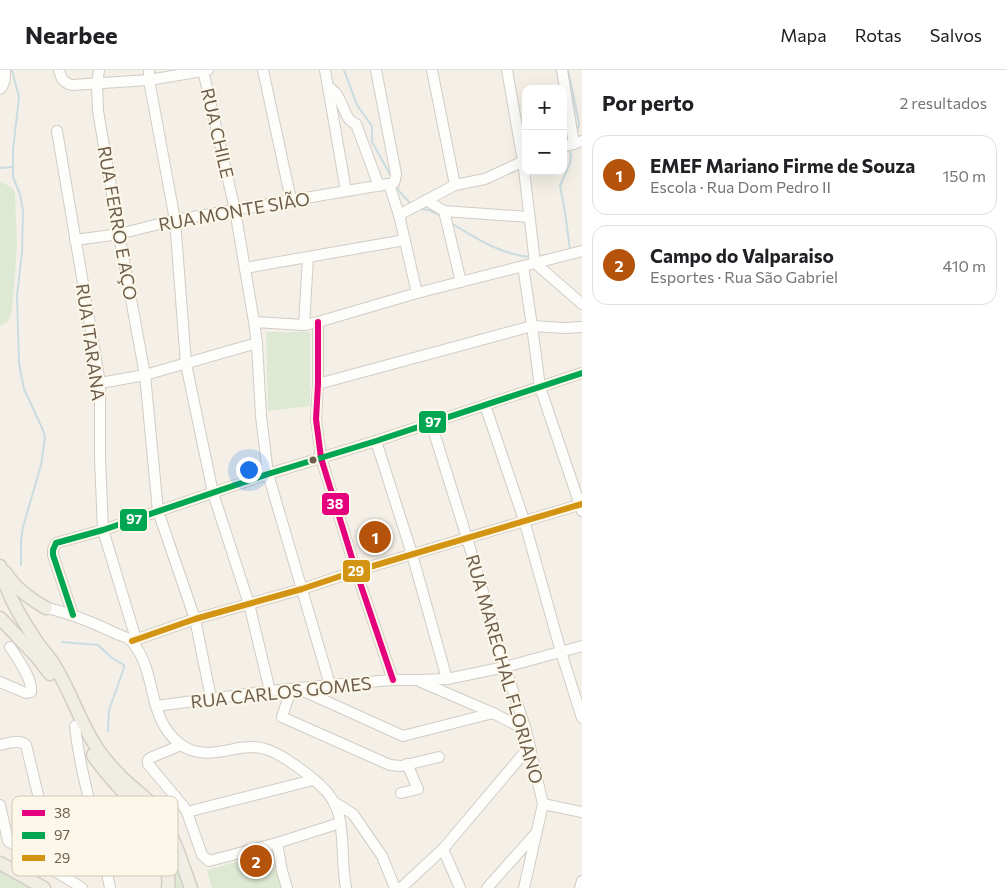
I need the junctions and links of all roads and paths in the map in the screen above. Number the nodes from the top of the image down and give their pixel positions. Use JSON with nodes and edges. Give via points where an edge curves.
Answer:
{"nodes":[{"id":1,"x":5,"y":70,"type":"edge"},
{"id":2,"x":99,"y":70,"type":"edge"},
{"id":3,"x":203,"y":70,"type":"edge"},
{"id":4,"x":208,"y":70,"type":"edge"},
{"id":5,"x":263,"y":70,"type":"edge"},
{"id":6,"x":325,"y":70,"type":"edge"},
{"id":7,"x":376,"y":70,"type":"edge"},
{"id":8,"x":432,"y":70,"type":"edge"},
{"id":9,"x":507,"y":70,"type":"edge"},
{"id":10,"x":562,"y":70,"type":"edge"},
{"id":11,"x":60,"y":74,"type":"edge"},
{"id":12,"x":149,"y":75,"type":"edge"},
{"id":13,"x":97,"y":84,"type":"junction"},
{"id":14,"x":328,"y":87,"type":"junction"},
{"id":15,"x":0,"y":90,"type":"edge"},
{"id":16,"x":57,"y":131,"type":"dead end"},
{"id":17,"x":578,"y":142,"type":"edge"},
{"id":18,"x":522,"y":149,"type":"edge"},
{"id":19,"x":522,"y":161,"type":"edge"},
{"id":20,"x":525,"y":175,"type":"edge"},
{"id":21,"x":387,"y":184,"type":"junction"},
{"id":22,"x":455,"y":185,"type":"junction"},
{"id":23,"x":346,"y":191,"type":"junction"},
{"id":24,"x":291,"y":200,"type":"junction"},
{"id":25,"x":426,"y":200,"type":"junction"},
{"id":26,"x":235,"y":210,"type":"junction"},
{"id":27,"x":444,"y":211,"type":"junction"},
{"id":28,"x":399,"y":215,"type":"junction"},
{"id":29,"x":529,"y":217,"type":"junction"},
{"id":30,"x":175,"y":220,"type":"junction"},
{"id":31,"x":119,"y":234,"type":"junction"},
{"id":32,"x":75,"y":240,"type":"junction"},
{"id":33,"x":404,"y":240,"type":"junction"},
{"id":34,"x":582,"y":251,"type":"edge"},
{"id":35,"x":308,"y":257,"type":"junction"},
{"id":36,"x":535,"y":263,"type":"junction"},
{"id":37,"x":523,"y":266,"type":"junction"},
{"id":38,"x":246,"y":268,"type":"junction"},
{"id":39,"x":461,"y":282,"type":"junction"},
{"id":40,"x":417,"y":293,"type":"junction"},
{"id":41,"x":582,"y":304,"type":"edge"},
{"id":42,"x":254,"y":322,"type":"junction"},
{"id":43,"x":318,"y":322,"type":"junction"},
{"id":44,"x":304,"y":325,"type":"junction"},
{"id":45,"x":532,"y":326,"type":"junction"},
{"id":46,"x":582,"y":327,"type":"edge"},
{"id":47,"x":258,"y":344,"type":"junction"},
{"id":48,"x":186,"y":364,"type":"junction"},
{"id":49,"x":582,"y":373,"type":"edge"},
{"id":50,"x":145,"y":375,"type":"junction"},
{"id":51,"x":100,"y":383,"type":"junction"},
{"id":52,"x":318,"y":384,"type":"junction"},
{"id":53,"x":540,"y":387,"type":"junction"},
{"id":54,"x":485,"y":405,"type":"junction"},
{"id":55,"x":431,"y":423,"type":"junction"},
{"id":56,"x":376,"y":441,"type":"junction"},
{"id":57,"x":321,"y":458,"type":"junction"},
{"id":58,"x":268,"y":474,"type":"junction"},
{"id":59,"x":214,"y":493,"type":"junction"},
{"id":60,"x":581,"y":506,"type":"edge"},
{"id":61,"x":158,"y":511,"type":"junction"},
{"id":62,"x":524,"y":520,"type":"junction"},
{"id":63,"x":104,"y":530,"type":"junction"},
{"id":64,"x":468,"y":538,"type":"junction"},
{"id":65,"x":412,"y":554,"type":"junction"},
{"id":66,"x":0,"y":565,"type":"edge"},
{"id":67,"x":356,"y":571,"type":"junction"},
{"id":68,"x":302,"y":589,"type":"junction"},
{"id":69,"x":6,"y":600,"type":"edge"},
{"id":70,"x":249,"y":604,"type":"junction"},
{"id":71,"x":46,"y":608,"type":"junction"},
{"id":72,"x":73,"y":615,"type":"junction"},
{"id":73,"x":0,"y":618,"type":"edge"},
{"id":74,"x":195,"y":619,"type":"junction"},
{"id":75,"x":27,"y":626,"type":"junction"},
{"id":76,"x":134,"y":640,"type":"junction"},
{"id":77,"x":582,"y":646,"type":"edge"},
{"id":78,"x":10,"y":647,"type":"dead end"},
{"id":79,"x":561,"y":652,"type":"junction"},
{"id":80,"x":505,"y":667,"type":"junction"},
{"id":81,"x":447,"y":679,"type":"junction"},
{"id":82,"x":393,"y":680,"type":"junction"},
{"id":83,"x":418,"y":680,"type":"junction"},
{"id":84,"x":0,"y":682,"type":"edge"},
{"id":85,"x":330,"y":684,"type":"junction"},
{"id":86,"x":295,"y":689,"type":"junction"},
{"id":87,"x":270,"y":691,"type":"junction"},
{"id":88,"x":211,"y":698,"type":"junction"},
{"id":89,"x":156,"y":706,"type":"junction"},
{"id":90,"x":492,"y":713,"type":"junction"},
{"id":91,"x":582,"y":718,"type":"edge"},
{"id":92,"x":75,"y":726,"type":"junction"},
{"id":93,"x":526,"y":730,"type":"junction"},
{"id":94,"x":0,"y":744,"type":"edge"},
{"id":95,"x":181,"y":745,"type":"junction"},
{"id":96,"x":530,"y":746,"type":"junction"},
{"id":97,"x":439,"y":757,"type":"dead end"},
{"id":98,"x":407,"y":764,"type":"junction"},
{"id":99,"x":314,"y":780,"type":"junction"},
{"id":100,"x":401,"y":793,"type":"dead end"},
{"id":101,"x":38,"y":796,"type":"edge"},
{"id":102,"x":88,"y":796,"type":"edge"},
{"id":103,"x":126,"y":796,"type":"edge"},
{"id":104,"x":143,"y":796,"type":"edge"},
{"id":105,"x":174,"y":796,"type":"edge"},
{"id":106,"x":178,"y":801,"type":"edge"},
{"id":107,"x":543,"y":804,"type":"junction"},
{"id":108,"x":0,"y":805,"type":"edge"},
{"id":109,"x":187,"y":812,"type":"junction"},
{"id":110,"x":582,"y":812,"type":"edge"},
{"id":111,"x":342,"y":816,"type":"junction"},
{"id":112,"x":536,"y":832,"type":"junction"},
{"id":113,"x":4,"y":839,"type":"edge"},
{"id":114,"x":277,"y":843,"type":"junction"},
{"id":115,"x":443,"y":849,"type":"junction"},
{"id":116,"x":178,"y":854,"type":"edge"},
{"id":117,"x":0,"y":863,"type":"edge"},
{"id":118,"x":12,"y":870,"type":"edge"},
{"id":119,"x":23,"y":876,"type":"edge"},
{"id":120,"x":63,"y":876,"type":"edge"},
{"id":121,"x":582,"y":881,"type":"edge"},
{"id":122,"x":44,"y":888,"type":"edge"},
{"id":123,"x":82,"y":888,"type":"edge"},
{"id":124,"x":191,"y":888,"type":"edge"},
{"id":125,"x":286,"y":888,"type":"edge"},
{"id":126,"x":346,"y":888,"type":"edge"},
{"id":127,"x":395,"y":888,"type":"edge"},
{"id":128,"x":401,"y":888,"type":"edge"},
{"id":129,"x":460,"y":888,"type":"edge"},
{"id":130,"x":487,"y":888,"type":"edge"},
{"id":131,"x":524,"y":888,"type":"edge"},
{"id":132,"x":580,"y":888,"type":"edge"}],
"edges":[{"from":1,"to":15,"type":"street"},
{"from":2,"to":13,"type":"street","name":"RUA FERRO E AÇO"},
{"from":3,"to":4,"type":"street"},
{"from":3,"to":12,"type":"street"},
{"from":3,"to":26,"type":"street","name":"RUA CHILE"},
{"from":5,"to":24,"type":"street"},
{"from":6,"to":14,"type":"street"},
{"from":7,"to":21,"type":"street","via":[[396,174],[395,180]]},
{"from":8,"to":22,"type":"street"},
{"from":9,"to":18,"type":"street"},
{"from":10,"to":17,"type":"street"},
{"from":11,"to":13,"type":"street","via":[[66,83],[72,85]]},
{"from":12,"to":13,"type":"street"},
{"from":12,"to":30,"type":"street"},
{"from":13,"to":31,"type":"street","name":"RUA FERRO E AÇO","via":[[98,111]]},
{"from":14,"to":21,"type":"street","via":[[332,88],[349,120],[356,124]]},
{"from":14,"to":23,"type":"street"},
{"from":16,"to":32,"type":"street","name":"RUA ITARANA"},
{"from":19,"to":22,"type":"street","via":[[485,179]]},
{"from":20,"to":29,"type":"street"},
{"from":21,"to":23,"type":"street","name":"RUA MONTE SIÃO"},
{"from":21,"to":28,"type":"street"},
{"from":22,"to":25,"type":"street"},
{"from":23,"to":24,"type":"street","name":"RUA MONTE SIÃO"},
{"from":24,"to":26,"type":"street","name":"RUA MONTE SIÃO"},
{"from":25,"to":27,"type":"street"},
{"from":25,"to":28,"type":"street"},
{"from":26,"to":30,"type":"street","name":"RUA MONTE SIÃO"},
{"from":26,"to":38,"type":"street","name":"RUA CHILE"},
{"from":27,"to":29,"type":"street"},
{"from":27,"to":39,"type":"street"},
{"from":28,"to":33,"type":"street"},
{"from":29,"to":36,"type":"street"},
{"from":30,"to":31,"type":"street","name":"RUA MONTE SIÃO"},
{"from":30,"to":48,"type":"street"},
{"from":31,"to":32,"type":"street","name":"RUA MONTE SIÃO"},
{"from":31,"to":50,"type":"street","name":"RUA FERRO E AÇO"},
{"from":32,"to":51,"type":"street","name":"RUA ITARANA"},
{"from":33,"to":35,"type":"street"},
{"from":33,"to":40,"type":"street"},
{"from":34,"to":36,"type":"street"},
{"from":35,"to":38,"type":"street"},
{"from":35,"to":44,"type":"street"},
{"from":36,"to":37,"type":"street"},
{"from":36,"to":41,"type":"street"},
{"from":37,"to":39,"type":"street"},
{"from":37,"to":45,"type":"street"},
{"from":38,"to":42,"type":"street","name":"RUA CHILE"},
{"from":39,"to":40,"type":"street"},
{"from":40,"to":43,"type":"street"},
{"from":42,"to":44,"type":"street"},
{"from":42,"to":47,"type":"street","name":"RUA CHILE"},
{"from":43,"to":44,"type":"street"},
{"from":43,"to":52,"type":"street"},
{"from":45,"to":46,"type":"street"},
{"from":45,"to":52,"type":"street"},
{"from":45,"to":53,"type":"street"},
{"from":47,"to":48,"type":"street"},
{"from":47,"to":58,"type":"street","name":"RUA CHILE","via":[[260,409]]},
{"from":48,"to":50,"type":"street"},
{"from":48,"to":59,"type":"street"},
{"from":49,"to":53,"type":"street"},
{"from":50,"to":51,"type":"street"},
{"from":50,"to":61,"type":"street","name":"RUA FERRO E AÇO"},
{"from":51,"to":63,"type":"street","name":"RUA ITARANA"},
{"from":52,"to":57,"type":"street","via":[[316,419]]},
{"from":53,"to":54,"type":"street"},
{"from":53,"to":60,"type":"street"},
{"from":54,"to":55,"type":"street"},
{"from":54,"to":62,"type":"street"},
{"from":55,"to":56,"type":"street"},
{"from":55,"to":64,"type":"street","name":"RUA MARECHAL FLORIANO"},
{"from":56,"to":57,"type":"street"},
{"from":56,"to":65,"type":"street"},
{"from":57,"to":58,"type":"street"},
{"from":57,"to":67,"type":"street"},
{"from":58,"to":59,"type":"street"},
{"from":58,"to":68,"type":"street","name":"RUA CHILE"},
{"from":59,"to":61,"type":"street"},
{"from":59,"to":70,"type":"street"},
{"from":60,"to":62,"type":"street"},
{"from":61,"to":63,"type":"street"},
{"from":61,"to":74,"type":"street","name":"RUA FERRO E AÇO"},
{"from":62,"to":64,"type":"street"},
{"from":62,"to":79,"type":"street"},
{"from":63,"to":72,"type":"street","via":[[54,546],[53,555]]},
{"from":63,"to":76,"type":"street","name":"RUA ITARANA"},
{"from":64,"to":65,"type":"street"},
{"from":64,"to":80,"type":"street","name":"RUA MARECHAL FLORIANO"},
{"from":65,"to":67,"type":"street"},
{"from":65,"to":81,"type":"street"},
{"from":66,"to":69,"type":"main road","via":[[8,591]]},
{"from":66,"to":71,"type":"main road","via":[[16,586]]},
{"from":67,"to":68,"type":"street"},
{"from":67,"to":82,"type":"street"},
{"from":68,"to":70,"type":"street"},
{"from":68,"to":85,"type":"street","name":"RUA CHILE"},
{"from":69,"to":71,"type":"main road"},
{"from":69,"to":75,"type":"main road"},
{"from":70,"to":74,"type":"street"},
{"from":70,"to":87,"type":"street"},
{"from":71,"to":72,"type":"street"},
{"from":71,"to":75,"type":"main road","via":[[33,613]]},
{"from":72,"to":76,"type":"street"},
{"from":73,"to":92,"type":"main road","via":[[48,671]]},
{"from":74,"to":76,"type":"street"},
{"from":74,"to":88,"type":"street","name":"RUA FERRO E AÇO"},
{"from":75,"to":104,"type":"main road","via":[[60,675],[99,751]]},
{"from":76,"to":89,"type":"street","name":"RUA ITARANA","via":[[149,674]]},
{"from":77,"to":79,"type":"street","name":"RUA CARLOS GOMES"},
{"from":78,"to":84,"type":"street","via":[[32,690],[26,693]]},
{"from":79,"to":80,"type":"street","name":"RUA CARLOS GOMES"},
{"from":79,"to":91,"type":"street"},
{"from":80,"to":81,"type":"street","name":"RUA CARLOS GOMES"},
{"from":80,"to":93,"type":"street","name":"RUA MARECHAL FLORIANO"},
{"from":81,"to":83,"type":"street","name":"RUA CARLOS GOMES"},
{"from":82,"to":83,"type":"street","name":"RUA CARLOS GOMES"},
{"from":82,"to":85,"type":"street","name":"RUA CARLOS GOMES"},
{"from":83,"to":90,"type":"street"},
{"from":85,"to":86,"type":"street","name":"RUA CARLOS GOMES"},
{"from":86,"to":87,"type":"street","name":"RUA CARLOS GOMES"},
{"from":86,"to":90,"type":"street","via":[[403,736]]},
{"from":86,"to":98,"type":"street","via":[[282,717],[390,765]]},
{"from":87,"to":88,"type":"street","name":"RUA CARLOS GOMES"},
{"from":88,"to":89,"type":"street","name":"RUA CARLOS GOMES"},
{"from":89,"to":95,"type":"street","name":"RUA ITARANA","via":[[165,728]]},
{"from":90,"to":93,"type":"street"},
{"from":92,"to":102,"type":"street"},
{"from":92,"to":103,"type":"main road","via":[[103,771]]},
{"from":93,"to":96,"type":"street","name":"RUA MARECHAL FLORIANO"},
{"from":94,"to":101,"type":"street","via":[[24,742]]},
{"from":95,"to":99,"type":"street","via":[[202,753],[248,747],[266,749]]},
{"from":95,"to":105,"type":"street","via":[[148,760]]},
{"from":96,"to":107,"type":"street","name":"RUA MARECHAL FLORIANO"},
{"from":96,"to":115,"type":"street"},
{"from":97,"to":98,"type":"street"},
{"from":98,"to":100,"type":"street","via":[[418,789]]},
{"from":99,"to":109,"type":"street"},
{"from":99,"to":111,"type":"street"},
{"from":106,"to":109,"type":"street"},
{"from":107,"to":110,"type":"street"},
{"from":107,"to":112,"type":"street","name":"RUA MARECHAL FLORIANO"},
{"from":108,"to":113,"type":"street"},
{"from":109,"to":114,"type":"street","via":[[202,855],[209,861]]},
{"from":111,"to":114,"type":"street"},
{"from":111,"to":126,"type":"street"},
{"from":111,"to":127,"type":"street","via":[[353,814],[382,856]]},
{"from":112,"to":130,"type":"street"},
{"from":112,"to":131,"type":"street","name":"RUA MARECHAL FLORIANO"},
{"from":114,"to":125,"type":"street"},
{"from":115,"to":128,"type":"street"},
{"from":115,"to":129,"type":"street"},
{"from":116,"to":124,"type":"main road"},
{"from":117,"to":118,"type":"main road"},
{"from":119,"to":122,"type":"main road"},
{"from":120,"to":123,"type":"street"},
{"from":121,"to":132,"type":"street"}]}
